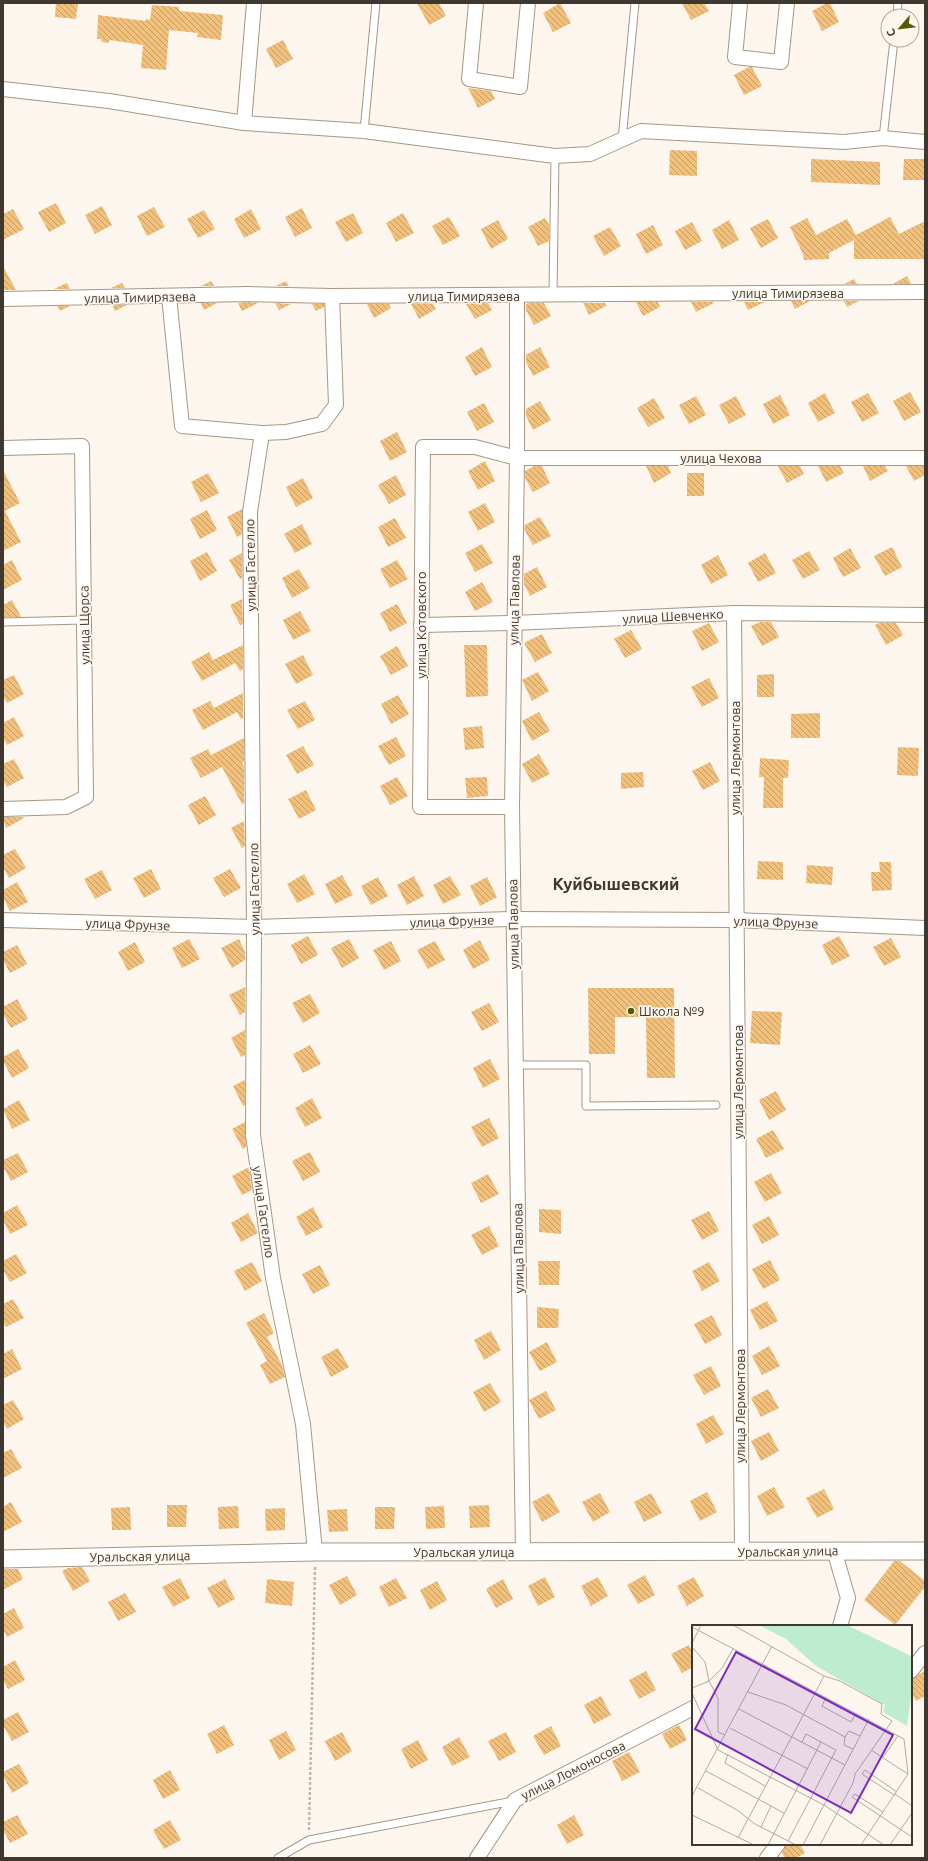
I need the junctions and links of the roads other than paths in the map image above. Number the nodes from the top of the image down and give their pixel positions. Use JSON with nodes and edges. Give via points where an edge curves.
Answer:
{"nodes":[{"id":1,"x":254,"y":3,"type":"edge"},
{"id":2,"x":376,"y":3,"type":"edge"},
{"id":3,"x":476,"y":3,"type":"edge"},
{"id":4,"x":528,"y":3,"type":"edge"},
{"id":5,"x":635,"y":3,"type":"edge"},
{"id":6,"x":740,"y":3,"type":"edge"},
{"id":7,"x":787,"y":3,"type":"edge"},
{"id":8,"x":893,"y":48,"type":"edge"},
{"id":9,"x":3,"y":89,"type":"edge"},
{"id":10,"x":244,"y":122,"type":"junction"},
{"id":11,"x":364,"y":131,"type":"junction"},
{"id":12,"x":882,"y":138,"type":"junction"},
{"id":13,"x":622,"y":140,"type":"junction"},
{"id":14,"x":925,"y":142,"type":"edge"},
{"id":15,"x":555,"y":156,"type":"junction"},
{"id":16,"x":925,"y":292,"type":"edge"},
{"id":17,"x":517,"y":295,"type":"junction"},
{"id":18,"x":553,"y":295,"type":"junction"},
{"id":19,"x":169,"y":296,"type":"junction"},
{"id":20,"x":332,"y":296,"type":"junction"},
{"id":21,"x":3,"y":299,"type":"edge"},
{"id":22,"x":262,"y":432,"type":"junction"},
{"id":23,"x":3,"y":448,"type":"edge"},
{"id":24,"x":517,"y":458,"type":"junction"},
{"id":25,"x":925,"y":458,"type":"edge"},
{"id":26,"x":734,"y":613,"type":"junction"},
{"id":27,"x":925,"y":615,"type":"edge"},
{"id":28,"x":84,"y":620,"type":"junction"},
{"id":29,"x":3,"y":622,"type":"edge"},
{"id":30,"x":514,"y":623,"type":"junction"},
{"id":31,"x":421,"y":625,"type":"junction"},
{"id":32,"x":512,"y":807,"type":"junction"},
{"id":33,"x":3,"y":809,"type":"edge"},
{"id":34,"x":513,"y":919,"type":"junction"},
{"id":35,"x":3,"y":920,"type":"edge"},
{"id":36,"x":736,"y":920,"type":"junction"},
{"id":37,"x":254,"y":927,"type":"junction"},
{"id":38,"x":925,"y":928,"type":"edge"},
{"id":39,"x":515,"y":1065,"type":"junction"},
{"id":40,"x":716,"y":1105,"type":"dead end"},
{"id":41,"x":834,"y":1550,"type":"junction"},
{"id":42,"x":925,"y":1551,"type":"edge"},
{"id":43,"x":315,"y":1552,"type":"junction"},
{"id":44,"x":523,"y":1552,"type":"junction"},
{"id":45,"x":742,"y":1552,"type":"junction"},
{"id":46,"x":3,"y":1558,"type":"edge"},
{"id":47,"x":840,"y":1625,"type":"edge"},
{"id":48,"x":925,"y":1653,"type":"edge"},
{"id":49,"x":912,"y":1670,"type":"edge"},
{"id":50,"x":692,"y":1709,"type":"edge"},
{"id":51,"x":515,"y":1800,"type":"junction"},
{"id":52,"x":777,"y":1845,"type":"edge"},
{"id":53,"x":278,"y":1858,"type":"edge"},
{"id":54,"x":477,"y":1858,"type":"edge"},
{"id":55,"x":767,"y":1858,"type":"edge"}],
"edges":[{"from":1,"to":10,"type":"street"},
{"from":2,"to":11,"type":"lane"},
{"from":3,"to":4,"type":"street","via":[[469,79],[520,87]]},
{"from":5,"to":13,"type":"lane"},
{"from":6,"to":7,"type":"street","via":[[735,57],[781,62]]},
{"from":8,"to":12,"type":"lane"},
{"from":9,"to":10,"type":"street","via":[[109,101]]},
{"from":10,"to":11,"type":"street"},
{"from":11,"to":15,"type":"street"},
{"from":12,"to":13,"type":"street","via":[[844,142],[642,131]]},
{"from":12,"to":14,"type":"street"},
{"from":13,"to":15,"type":"street","via":[[590,154]]},
{"from":15,"to":18,"type":"lane"},
{"from":16,"to":18,"type":"street","name":"улица Тимирязева"},
{"from":17,"to":18,"type":"street","name":"улица Тимирязева"},
{"from":17,"to":20,"type":"street","name":"улица Тимирязева"},
{"from":17,"to":24,"type":"street","name":"улица Павлова"},
{"from":19,"to":20,"type":"street","name":"улица Тимирязева"},
{"from":19,"to":21,"type":"street","name":"улица Тимирязева"},
{"from":19,"to":22,"type":"street","via":[[182,426]]},
{"from":20,"to":22,"type":"street","via":[[336,405],[322,424],[286,432]]},
{"from":22,"to":37,"type":"street","name":"улица Гастелло","via":[[250,512]]},
{"from":23,"to":28,"type":"street","name":"улица Щорса","via":[[82,446]]},
{"from":24,"to":25,"type":"street","name":"улица Чехова"},
{"from":24,"to":30,"type":"street","name":"улица Павлова"},
{"from":24,"to":31,"type":"street","name":"улица Котовского","via":[[475,447],[423,446]]},
{"from":26,"to":27,"type":"street","name":"улица Шевченко"},
{"from":26,"to":30,"type":"street","name":"улица Шевченко"},
{"from":26,"to":36,"type":"street","name":"улица Лермонтова"},
{"from":28,"to":29,"type":"lane"},
{"from":28,"to":33,"type":"street","name":"улица Щорса","via":[[86,797],[66,807]]},
{"from":30,"to":31,"type":"street","name":"улица Шевченко"},
{"from":30,"to":32,"type":"street","name":"улица Павлова"},
{"from":31,"to":32,"type":"street","name":"улица Котовского","via":[[420,807]]},
{"from":32,"to":34,"type":"street","name":"улица Павлова"},
{"from":34,"to":36,"type":"street","name":"улица Фрунзе"},
{"from":34,"to":37,"type":"street","name":"улица Фрунзе"},
{"from":34,"to":39,"type":"street","name":"улица Павлова"},
{"from":35,"to":37,"type":"street","name":"улица Фрунзе"},
{"from":36,"to":38,"type":"street","name":"улица Фрунзе"},
{"from":36,"to":45,"type":"street","name":"улица Лермонтова"},
{"from":37,"to":43,"type":"street","name":"улица Гастелло","via":[[252,1135],[273,1278],[303,1424]]},
{"from":39,"to":40,"type":"lane","via":[[586,1065],[586,1106]]},
{"from":39,"to":44,"type":"street","name":"улица Павлова"},
{"from":41,"to":42,"type":"street","name":"Уральская улица"},
{"from":41,"to":45,"type":"street","name":"Уральская улица"},
{"from":41,"to":47,"type":"street","via":[[848,1598]]},
{"from":43,"to":44,"type":"street","name":"Уральская улица"},
{"from":43,"to":46,"type":"street","name":"Уральская улица"},
{"from":44,"to":45,"type":"street","name":"Уральская улица"},
{"from":48,"to":49,"type":"street"},
{"from":50,"to":51,"type":"street","name":"улица Ломоносова"},
{"from":51,"to":53,"type":"lane","via":[[309,1840]]},
{"from":51,"to":54,"type":"street","name":"улица Ломоносова"},
{"from":52,"to":55,"type":"street"}]}
